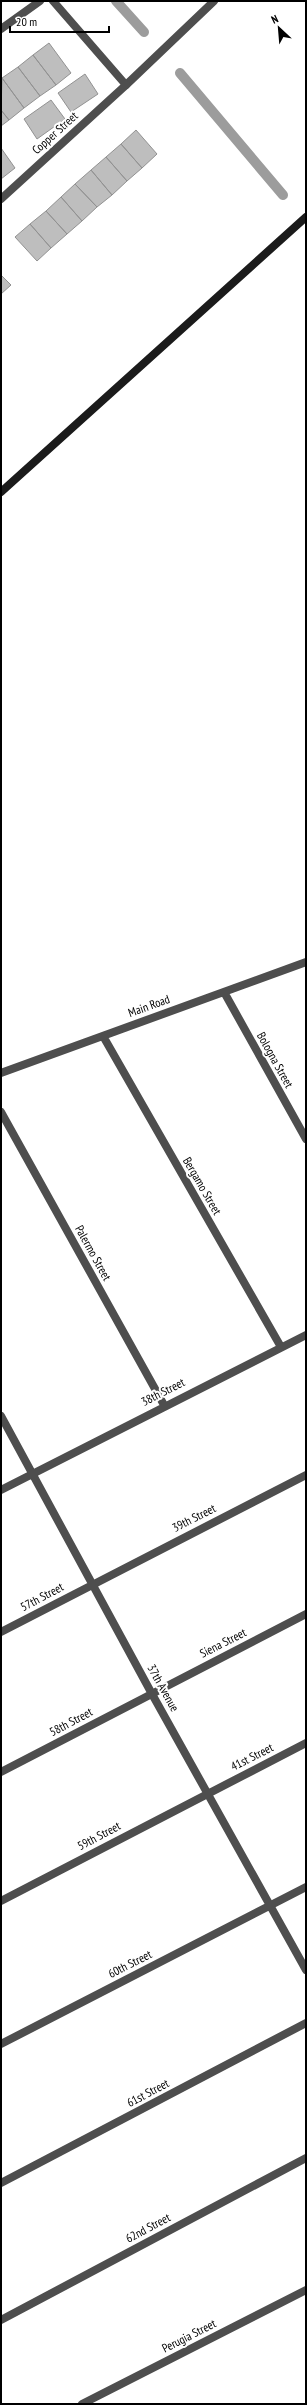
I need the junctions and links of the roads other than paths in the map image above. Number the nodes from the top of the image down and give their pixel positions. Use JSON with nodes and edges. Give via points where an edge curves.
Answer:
{"nodes":[{"id":1,"x":40,"y":1,"type":"edge"},
{"id":2,"x":52,"y":1,"type":"edge"},
{"id":3,"x":214,"y":1,"type":"edge"},
{"id":4,"x":1,"y":29,"type":"edge"},
{"id":5,"x":126,"y":85,"type":"junction"},
{"id":6,"x":1,"y":199,"type":"edge"},
{"id":7,"x":306,"y":217,"type":"edge"},
{"id":8,"x":1,"y":492,"type":"edge"},
{"id":9,"x":306,"y":962,"type":"edge"},
{"id":10,"x":224,"y":992,"type":"junction"},
{"id":11,"x":103,"y":1036,"type":"junction"},
{"id":12,"x":1,"y":1073,"type":"edge"},
{"id":13,"x":1,"y":1112,"type":"edge"},
{"id":14,"x":306,"y":1139,"type":"edge"},
{"id":15,"x":306,"y":1335,"type":"edge"},
{"id":16,"x":281,"y":1347,"type":"junction"},
{"id":17,"x":164,"y":1405,"type":"junction"},
{"id":18,"x":1,"y":1416,"type":"edge"},
{"id":19,"x":33,"y":1473,"type":"junction"},
{"id":20,"x":306,"y":1475,"type":"edge"},
{"id":21,"x":1,"y":1490,"type":"edge"},
{"id":22,"x":94,"y":1583,"type":"junction"},
{"id":23,"x":306,"y":1614,"type":"edge"},
{"id":24,"x":1,"y":1632,"type":"edge"},
{"id":25,"x":152,"y":1694,"type":"junction"},
{"id":26,"x":306,"y":1743,"type":"edge"},
{"id":27,"x":1,"y":1772,"type":"edge"},
{"id":28,"x":208,"y":1792,"type":"junction"},
{"id":29,"x":306,"y":1886,"type":"edge"},
{"id":30,"x":1,"y":1901,"type":"edge"},
{"id":31,"x":270,"y":1905,"type":"junction"},
{"id":32,"x":306,"y":1970,"type":"edge"},
{"id":33,"x":306,"y":2023,"type":"edge"},
{"id":34,"x":1,"y":2044,"type":"edge"},
{"id":35,"x":306,"y":2158,"type":"edge"},
{"id":36,"x":1,"y":2183,"type":"edge"},
{"id":37,"x":306,"y":2290,"type":"edge"},
{"id":38,"x":1,"y":2320,"type":"edge"},
{"id":39,"x":82,"y":2404,"type":"edge"}],
"edges":[{"from":1,"to":4,"type":"street"},
{"from":2,"to":5,"type":"street"},
{"from":3,"to":5,"type":"street","name":"Copper Street"},
{"from":5,"to":6,"type":"street","name":"Copper Street"},
{"from":7,"to":8,"type":"street"},
{"from":9,"to":10,"type":"street","name":"Main Road"},
{"from":10,"to":11,"type":"street","name":"Main Road"},
{"from":10,"to":14,"type":"street","name":"Bologna Street"},
{"from":11,"to":12,"type":"street","name":"Main Road"},
{"from":11,"to":16,"type":"street","name":"Bergamo Street"},
{"from":13,"to":17,"type":"street","name":"Palermo Street"},
{"from":15,"to":16,"type":"street","name":"38th Street"},
{"from":16,"to":17,"type":"street","name":"38th Street"},
{"from":17,"to":19,"type":"street","name":"38th Street"},
{"from":18,"to":19,"type":"street","name":"37th Avenue"},
{"from":19,"to":21,"type":"street","name":"38th Street"},
{"from":19,"to":22,"type":"street","name":"37th Avenue"},
{"from":20,"to":22,"type":"street","name":"39th Street"},
{"from":22,"to":24,"type":"street","name":"57th Street"},
{"from":22,"to":25,"type":"street","name":"37th Avenue"},
{"from":23,"to":25,"type":"street","name":"Siena Street"},
{"from":25,"to":27,"type":"street","name":"58th Street"},
{"from":25,"to":28,"type":"street","name":"37th Avenue"},
{"from":26,"to":28,"type":"street","name":"41st Street"},
{"from":28,"to":30,"type":"street","name":"59th Street"},
{"from":28,"to":31,"type":"street","name":"37th Avenue"},
{"from":29,"to":31,"type":"street","name":"60th Street"},
{"from":31,"to":32,"type":"street","name":"37th Avenue"},
{"from":31,"to":34,"type":"street","name":"60th Street"},
{"from":33,"to":36,"type":"street","name":"61st Street"},
{"from":35,"to":38,"type":"street","name":"62nd Street"},
{"from":37,"to":39,"type":"street","name":"Perugia Street"}]}
